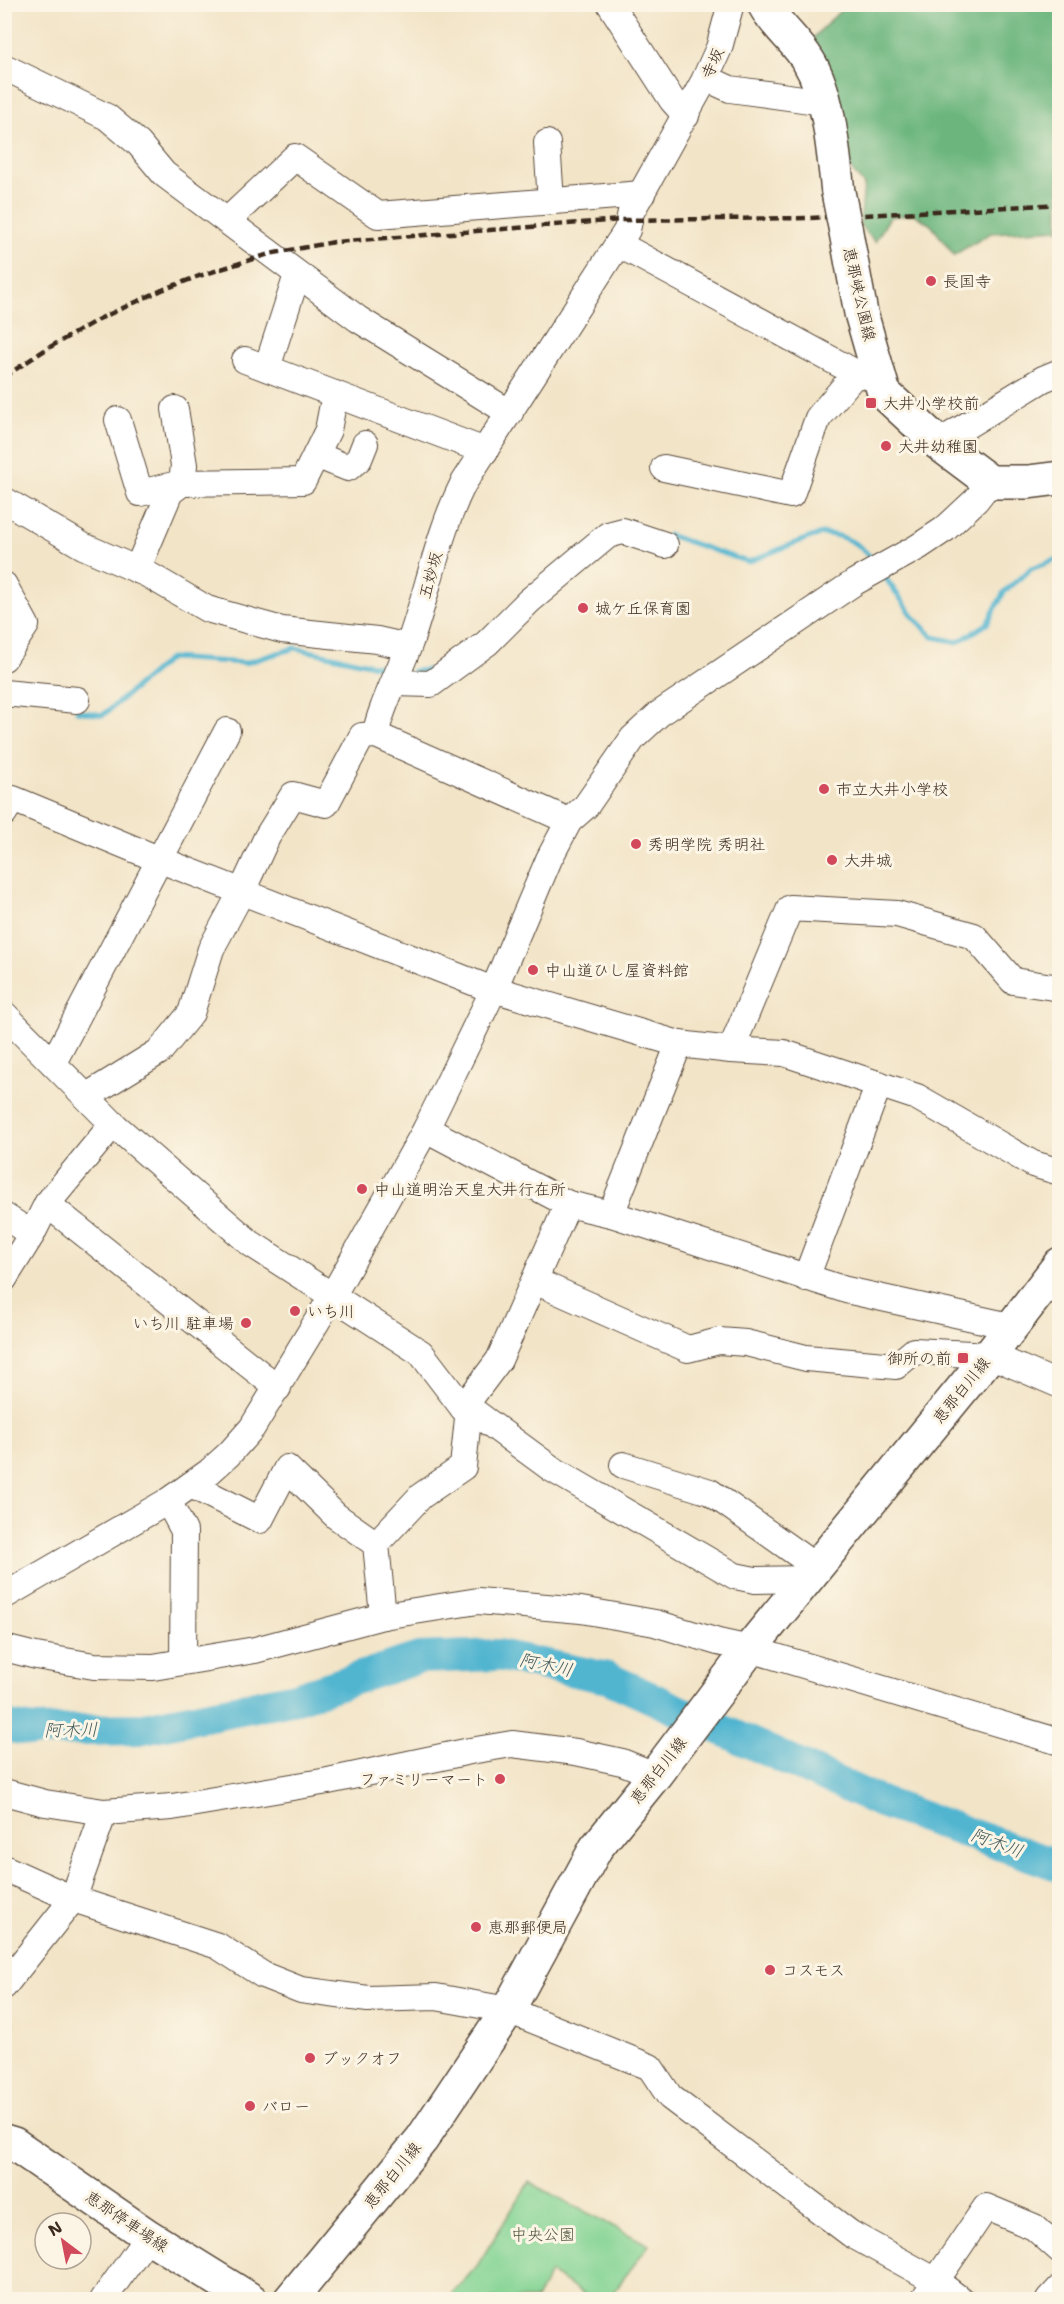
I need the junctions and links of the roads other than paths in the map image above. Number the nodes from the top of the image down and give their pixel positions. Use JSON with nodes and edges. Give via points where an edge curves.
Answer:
{"nodes":[{"id":1,"x":610,"y":4,"type":"edge"},
{"id":2,"x":764,"y":4,"type":"edge"},
{"id":3,"x":730,"y":7,"type":"dead end"},
{"id":4,"x":4,"y":67,"type":"edge"},
{"id":5,"x":706,"y":78,"type":"junction"},
{"id":6,"x":824,"y":102,"type":"junction"},
{"id":7,"x":686,"y":116,"type":"junction"},
{"id":8,"x":547,"y":143,"type":"dead end"},
{"id":9,"x":642,"y":194,"type":"junction"},
{"id":10,"x":551,"y":201,"type":"junction"},
{"id":11,"x":227,"y":221,"type":"junction"},
{"id":12,"x":618,"y":244,"type":"junction"},
{"id":13,"x":297,"y":275,"type":"junction"},
{"id":14,"x":1059,"y":372,"type":"edge"},
{"id":15,"x":868,"y":377,"type":"junction"},
{"id":16,"x":335,"y":394,"type":"junction"},
{"id":17,"x":175,"y":409,"type":"dead end"},
{"id":18,"x":510,"y":413,"type":"junction"},
{"id":19,"x":118,"y":420,"type":"dead end"},
{"id":20,"x":938,"y":443,"type":"junction"},
{"id":21,"x":365,"y":444,"type":"dead end"},
{"id":22,"x":485,"y":450,"type":"junction"},
{"id":23,"x":316,"y":455,"type":"junction"},
{"id":24,"x":664,"y":468,"type":"dead end"},
{"id":25,"x":1059,"y":478,"type":"edge"},
{"id":26,"x":990,"y":482,"type":"junction"},
{"id":27,"x":182,"y":483,"type":"junction"},
{"id":28,"x":4,"y":500,"type":"edge"},
{"id":29,"x":665,"y":545,"type":"dead end"},
{"id":30,"x":136,"y":570,"type":"junction"},
{"id":31,"x":4,"y":585,"type":"edge"},
{"id":32,"x":408,"y":647,"type":"junction"},
{"id":33,"x":4,"y":658,"type":"edge"},
{"id":34,"x":394,"y":683,"type":"junction"},
{"id":35,"x":4,"y":693,"type":"edge"},
{"id":36,"x":77,"y":700,"type":"dead end"},
{"id":37,"x":227,"y":731,"type":"dead end"},
{"id":38,"x":376,"y":735,"type":"junction"},
{"id":39,"x":7,"y":802,"type":"edge"},
{"id":40,"x":569,"y":821,"type":"junction"},
{"id":41,"x":158,"y":859,"type":"junction"},
{"id":42,"x":242,"y":891,"type":"junction"},
{"id":43,"x":1059,"y":987,"type":"edge"},
{"id":44,"x":494,"y":989,"type":"junction"},
{"id":45,"x":4,"y":1014,"type":"edge"},
{"id":46,"x":679,"y":1044,"type":"junction"},
{"id":47,"x":731,"y":1050,"type":"junction"},
{"id":48,"x":53,"y":1063,"type":"junction"},
{"id":49,"x":879,"y":1084,"type":"junction"},
{"id":50,"x":87,"y":1096,"type":"junction"},
{"id":51,"x":113,"y":1124,"type":"junction"},
{"id":52,"x":426,"y":1129,"type":"junction"},
{"id":53,"x":1059,"y":1172,"type":"edge"},
{"id":54,"x":47,"y":1204,"type":"junction"},
{"id":55,"x":568,"y":1204,"type":"junction"},
{"id":56,"x":611,"y":1214,"type":"junction"},
{"id":57,"x":4,"y":1216,"type":"edge"},
{"id":58,"x":32,"y":1234,"type":"junction"},
{"id":59,"x":1059,"y":1264,"type":"edge"},
{"id":60,"x":806,"y":1278,"type":"junction"},
{"id":61,"x":4,"y":1279,"type":"edge"},
{"id":62,"x":535,"y":1281,"type":"junction"},
{"id":63,"x":333,"y":1295,"type":"junction"},
{"id":64,"x":1010,"y":1326,"type":"junction"},
{"id":65,"x":990,"y":1355,"type":"junction"},
{"id":66,"x":1059,"y":1385,"type":"edge"},
{"id":67,"x":278,"y":1388,"type":"junction"},
{"id":68,"x":466,"y":1408,"type":"junction"},
{"id":69,"x":623,"y":1465,"type":"dead end"},
{"id":70,"x":191,"y":1485,"type":"junction"},
{"id":71,"x":168,"y":1501,"type":"junction"},
{"id":72,"x":376,"y":1544,"type":"junction"},
{"id":73,"x":811,"y":1573,"type":"junction"},
{"id":74,"x":4,"y":1596,"type":"edge"},
{"id":75,"x":383,"y":1616,"type":"junction"},
{"id":76,"x":4,"y":1648,"type":"edge"},
{"id":77,"x":750,"y":1649,"type":"junction"},
{"id":78,"x":183,"y":1661,"type":"junction"},
{"id":79,"x":1059,"y":1742,"type":"edge"},
{"id":80,"x":655,"y":1775,"type":"junction"},
{"id":81,"x":4,"y":1792,"type":"edge"},
{"id":82,"x":104,"y":1812,"type":"junction"},
{"id":83,"x":4,"y":1868,"type":"edge"},
{"id":84,"x":73,"y":1899,"type":"junction"},
{"id":85,"x":4,"y":1986,"type":"edge"},
{"id":86,"x":508,"y":2010,"type":"junction"},
{"id":87,"x":8,"y":2147,"type":"edge"},
{"id":88,"x":148,"y":2236,"type":"junction"},
{"id":89,"x":1059,"y":2250,"type":"edge"},
{"id":90,"x":1059,"y":2288,"type":"edge"},
{"id":91,"x":929,"y":2290,"type":"edge"},
{"id":92,"x":102,"y":2300,"type":"edge"},
{"id":93,"x":251,"y":2300,"type":"edge"},
{"id":94,"x":290,"y":2300,"type":"edge"},
{"id":95,"x":961,"y":2300,"type":"edge"},
{"id":96,"x":1049,"y":2300,"type":"edge"}],
"edges":[{"from":1,"to":7,"type":"street"},
{"from":2,"to":6,"type":"main road","name":"恵那峡公園線","via":[[808,60]]},
{"from":3,"to":5,"type":"street","name":"寺坂"},
{"from":4,"to":11,"type":"street","via":[[107,117],[139,144],[164,174]]},
{"from":5,"to":6,"type":"street","via":[[730,89]]},
{"from":5,"to":7,"type":"street","name":"寺坂"},
{"from":6,"to":15,"type":"main road","name":"恵那峡公園線","bridge":true,"via":[[861,313]]},
{"from":7,"to":9,"type":"street","name":"寺坂"},
{"from":8,"to":10,"type":"street"},
{"from":9,"to":10,"type":"street"},
{"from":9,"to":12,"type":"street","name":"寺坂"},
{"from":10,"to":11,"type":"street","via":[[378,215],[295,157]]},
{"from":11,"to":13,"type":"street"},
{"from":12,"to":15,"type":"street"},
{"from":12,"to":18,"type":"street","name":"五妙坂"},
{"from":13,"to":16,"type":"street","via":[[256,364]]},
{"from":13,"to":18,"type":"street","via":[[358,319]]},
{"from":14,"to":20,"type":"street"},
{"from":15,"to":20,"type":"main road","name":"恵那峡公園線"},
{"from":15,"to":24,"type":"street","via":[[818,418],[791,495]]},
{"from":16,"to":22,"type":"street"},
{"from":16,"to":23,"type":"street","via":[[328,430]]},
{"from":17,"to":27,"type":"street","via":[[184,465]]},
{"from":18,"to":22,"type":"street","name":"五妙坂"},
{"from":19,"to":27,"type":"street","via":[[140,493]]},
{"from":20,"to":26,"type":"main road","name":"恵那峡公園線"},
{"from":21,"to":23,"type":"street","via":[[359,459],[348,468]]},
{"from":22,"to":32,"type":"street","name":"五妙坂","via":[[452,505]]},
{"from":23,"to":27,"type":"street","via":[[303,481]]},
{"from":25,"to":26,"type":"main road"},
{"from":26,"to":40,"type":"street","via":[[945,529],[855,582],[659,714],[633,738],[585,806]]},
{"from":27,"to":30,"type":"street","via":[[170,492]]},
{"from":28,"to":30,"type":"street","via":[[83,546]]},
{"from":29,"to":34,"type":"street","via":[[623,531],[608,535],[529,601],[487,643],[431,684]]},
{"from":30,"to":32,"type":"street","via":[[207,609],[282,630]]},
{"from":31,"to":33,"type":"street","via":[[26,625]]},
{"from":32,"to":34,"type":"street","name":"五妙坂"},
{"from":34,"to":38,"type":"street","name":"五妙坂"},
{"from":35,"to":36,"type":"street"},
{"from":37,"to":41,"type":"street"},
{"from":38,"to":40,"type":"street"},
{"from":38,"to":42,"type":"street","via":[[362,736],[326,804],[293,795],[267,837]]},
{"from":39,"to":41,"type":"street"},
{"from":40,"to":44,"type":"street"},
{"from":41,"to":42,"type":"street"},
{"from":41,"to":48,"type":"street"},
{"from":42,"to":44,"type":"street"},
{"from":42,"to":50,"type":"street","via":[[211,949],[190,1013],[160,1051]]},
{"from":43,"to":47,"type":"street","via":[[1013,981],[974,936],[897,914],[790,908]]},
{"from":44,"to":46,"type":"street"},
{"from":44,"to":52,"type":"street"},
{"from":45,"to":48,"type":"street"},
{"from":46,"to":47,"type":"street"},
{"from":46,"to":56,"type":"street"},
{"from":47,"to":49,"type":"street","via":[[784,1053]]},
{"from":48,"to":50,"type":"street"},
{"from":49,"to":53,"type":"street","via":[[917,1097],[1033,1164]]},
{"from":49,"to":60,"type":"street"},
{"from":50,"to":51,"type":"street"},
{"from":51,"to":54,"type":"street"},
{"from":51,"to":63,"type":"street","via":[[250,1243]]},
{"from":52,"to":55,"type":"street"},
{"from":52,"to":63,"type":"street"},
{"from":54,"to":58,"type":"street"},
{"from":54,"to":67,"type":"street"},
{"from":55,"to":56,"type":"street"},
{"from":55,"to":62,"type":"street"},
{"from":56,"to":60,"type":"street"},
{"from":57,"to":58,"type":"street"},
{"from":58,"to":61,"type":"street"},
{"from":59,"to":64,"type":"main road","name":"恵那白川線"},
{"from":60,"to":64,"type":"street"},
{"from":62,"to":65,"type":"street","via":[[688,1349],[719,1341],[746,1343],[806,1358],[896,1366],[914,1351]]},
{"from":62,"to":68,"type":"street","via":[[499,1360]]},
{"from":63,"to":67,"type":"street"},
{"from":63,"to":68,"type":"street","via":[[421,1353]]},
{"from":64,"to":65,"type":"main road","name":"恵那白川線"},
{"from":65,"to":66,"type":"street"},
{"from":65,"to":73,"type":"main road","name":"恵那白川線"},
{"from":67,"to":70,"type":"street","via":[[229,1454]]},
{"from":68,"to":72,"type":"street","via":[[464,1467],[421,1496]]},
{"from":68,"to":73,"type":"street","via":[[552,1469],[735,1576],[755,1580]]},
{"from":69,"to":73,"type":"street","via":[[710,1492]]},
{"from":70,"to":71,"type":"street"},
{"from":70,"to":72,"type":"street","via":[[260,1520],[287,1468],[336,1516]]},
{"from":71,"to":74,"type":"street"},
{"from":71,"to":78,"type":"street","via":[[184,1531]]},
{"from":72,"to":75,"type":"street"},
{"from":73,"to":77,"type":"main road","name":"恵那白川線"},
{"from":75,"to":77,"type":"street","via":[[478,1601],[581,1610],[655,1623]]},
{"from":75,"to":78,"type":"street","via":[[255,1650]]},
{"from":76,"to":78,"type":"street","via":[[94,1666],[153,1667]]},
{"from":77,"to":79,"type":"street"},
{"from":77,"to":80,"type":"main road","name":"恵那白川線"},
{"from":80,"to":82,"type":"street","via":[[622,1762],[576,1752],[512,1744],[241,1796]]},
{"from":80,"to":86,"type":"main road","name":"恵那白川線","via":[[596,1848]]},
{"from":81,"to":82,"type":"street"},
{"from":82,"to":84,"type":"street"},
{"from":83,"to":84,"type":"street"},
{"from":84,"to":85,"type":"street"},
{"from":84,"to":86,"type":"street","via":[[218,1946],[263,1975],[301,1990],[368,1998],[436,1998]]},
{"from":86,"to":91,"type":"street","via":[[650,2067],[670,2097]]},
{"from":86,"to":94,"type":"main road","name":"恵那白川線","via":[[422,2139]]},
{"from":87,"to":88,"type":"main road","name":"恵那停車場線"},
{"from":88,"to":92,"type":"street"},
{"from":88,"to":93,"type":"main road","name":"恵那停車場線"},
{"from":89,"to":91,"type":"street","via":[[1034,2227],[986,2207]]},
{"from":90,"to":96,"type":"street"},
{"from":91,"to":95,"type":"street"}]}
